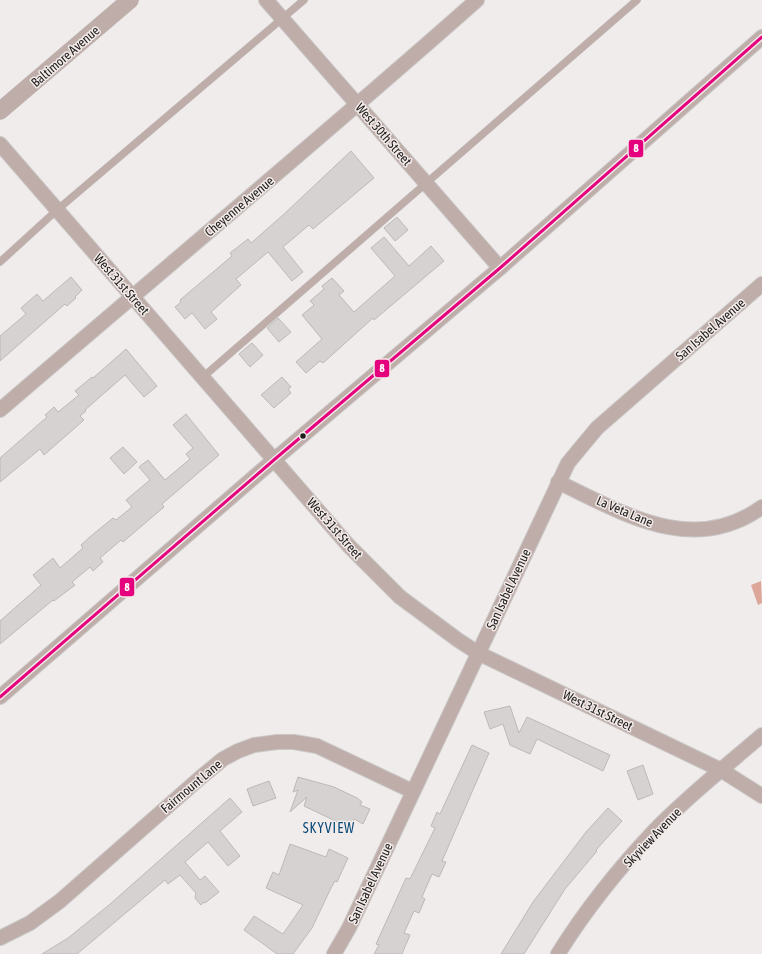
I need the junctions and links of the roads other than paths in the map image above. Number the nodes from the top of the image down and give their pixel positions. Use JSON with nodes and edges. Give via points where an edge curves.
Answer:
{"nodes":[{"id":1,"x":130,"y":0,"type":"edge"},
{"id":2,"x":266,"y":0,"type":"edge"},
{"id":3,"x":304,"y":0,"type":"edge"},
{"id":4,"x":477,"y":0,"type":"edge"},
{"id":5,"x":637,"y":0,"type":"edge"},
{"id":6,"x":283,"y":19,"type":"junction"},
{"id":7,"x":762,"y":37,"type":"edge"},
{"id":8,"x":359,"y":105,"type":"junction"},
{"id":9,"x":0,"y":111,"type":"edge"},
{"id":10,"x":0,"y":144,"type":"edge"},
{"id":11,"x":427,"y":184,"type":"junction"},
{"id":12,"x":57,"y":210,"type":"junction"},
{"id":13,"x":0,"y":262,"type":"edge"},
{"id":14,"x":500,"y":268,"type":"junction"},
{"id":15,"x":762,"y":284,"type":"edge"},
{"id":16,"x":132,"y":296,"type":"junction"},
{"id":17,"x":203,"y":377,"type":"junction"},
{"id":18,"x":0,"y":410,"type":"edge"},
{"id":19,"x":275,"y":459,"type":"junction"},
{"id":20,"x":558,"y":482,"type":"junction"},
{"id":21,"x":762,"y":507,"type":"edge"},
{"id":22,"x":478,"y":653,"type":"junction"},
{"id":23,"x":0,"y":697,"type":"edge"},
{"id":24,"x":762,"y":735,"type":"edge"},
{"id":25,"x":721,"y":770,"type":"junction"},
{"id":26,"x":412,"y":792,"type":"junction"},
{"id":27,"x":762,"y":796,"type":"edge"},
{"id":28,"x":0,"y":938,"type":"edge"},
{"id":29,"x":334,"y":954,"type":"edge"},
{"id":30,"x":558,"y":954,"type":"edge"}],
"edges":[{"from":1,"to":9,"type":"street","name":"Baltimore Avenue"},
{"from":2,"to":6,"type":"street","name":"West 30th Street"},
{"from":3,"to":6,"type":"lane"},
{"from":4,"to":8,"type":"street","name":"Cheyenne Avenue"},
{"from":5,"to":11,"type":"lane"},
{"from":6,"to":8,"type":"street","name":"West 30th Street"},
{"from":6,"to":12,"type":"lane"},
{"from":7,"to":14,"type":"street"},
{"from":8,"to":11,"type":"street","name":"West 30th Street"},
{"from":8,"to":16,"type":"street","name":"Cheyenne Avenue"},
{"from":10,"to":12,"type":"street","name":"West 31st Street"},
{"from":11,"to":14,"type":"street","name":"West 30th Street"},
{"from":11,"to":17,"type":"lane"},
{"from":12,"to":13,"type":"lane"},
{"from":12,"to":16,"type":"street","name":"West 31st Street"},
{"from":14,"to":19,"type":"street"},
{"from":15,"to":20,"type":"street","name":"San Isabel Avenue","via":[[597,428],[568,463]]},
{"from":16,"to":17,"type":"street","name":"West 31st Street"},
{"from":16,"to":18,"type":"street","name":"Cheyenne Avenue"},
{"from":17,"to":19,"type":"street","name":"West 31st Street"},
{"from":19,"to":22,"type":"street","name":"West 31st Street","via":[[348,545],[400,597]]},
{"from":19,"to":23,"type":"street"},
{"from":20,"to":21,"type":"street","name":"La Veta Lane","via":[[650,524],[675,529],[716,527],[738,520]]},
{"from":20,"to":22,"type":"street","name":"San Isabel Avenue"},
{"from":22,"to":25,"type":"street","name":"West 31st Street"},
{"from":22,"to":26,"type":"street","name":"San Isabel Avenue"},
{"from":24,"to":25,"type":"street","name":"Skyview Avenue"},
{"from":25,"to":27,"type":"street","name":"West 31st Street"},
{"from":25,"to":30,"type":"street","name":"Skyview Avenue","via":[[657,828],[626,861]]},
{"from":26,"to":28,"type":"street","name":"Fairmount Lane","via":[[317,746],[294,742],[254,745],[223,760],[200,778],[60,901],[30,923]]},
{"from":26,"to":29,"type":"street","name":"San Isabel Avenue","via":[[349,928]]}]}
